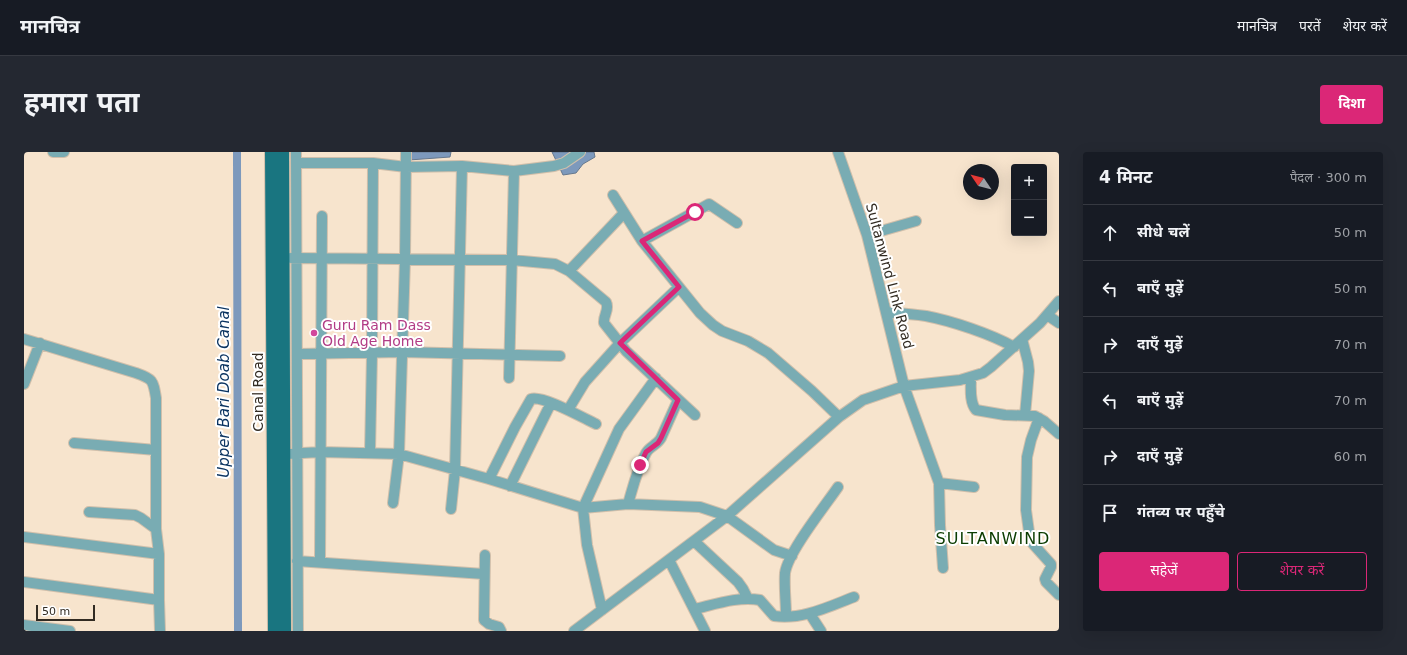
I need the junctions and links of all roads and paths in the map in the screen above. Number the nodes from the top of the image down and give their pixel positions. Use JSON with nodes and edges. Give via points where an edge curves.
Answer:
{"nodes":[{"id":1,"x":53,"y":152,"type":"edge"},
{"id":2,"x":64,"y":152,"type":"edge"},
{"id":3,"x":271,"y":152,"type":"edge"},
{"id":4,"x":283,"y":152,"type":"edge"},
{"id":5,"x":296,"y":152,"type":"edge"},
{"id":6,"x":406,"y":152,"type":"edge"},
{"id":7,"x":580,"y":152,"type":"edge"},
{"id":8,"x":838,"y":152,"type":"edge"},
{"id":9,"x":296,"y":163,"type":"junction"},
{"id":10,"x":373,"y":163,"type":"junction"},
{"id":11,"x":462,"y":166,"type":"junction"},
{"id":12,"x":406,"y":167,"type":"junction"},
{"id":13,"x":514,"y":171,"type":"junction"},
{"id":14,"x":613,"y":195,"type":"dead end"},
{"id":15,"x":624,"y":213,"type":"junction"},
{"id":16,"x":322,"y":216,"type":"dead end"},
{"id":17,"x":916,"y":221,"type":"dead end"},
{"id":18,"x":737,"y":223,"type":"dead end"},
{"id":19,"x":867,"y":235,"type":"junction"},
{"id":20,"x":642,"y":241,"type":"junction"},
{"id":21,"x":283,"y":258,"type":"junction"},
{"id":22,"x":297,"y":258,"type":"junction"},
{"id":23,"x":322,"y":258,"type":"junction"},
{"id":24,"x":373,"y":259,"type":"junction"},
{"id":25,"x":405,"y":259,"type":"junction"},
{"id":26,"x":460,"y":259,"type":"junction"},
{"id":27,"x":512,"y":260,"type":"junction"},
{"id":28,"x":569,"y":271,"type":"junction"},
{"id":29,"x":679,"y":287,"type":"junction"},
{"id":30,"x":1059,"y":301,"type":"edge"},
{"id":31,"x":886,"y":312,"type":"junction"},
{"id":32,"x":1047,"y":315,"type":"junction"},
{"id":33,"x":1059,"y":322,"type":"edge"},
{"id":34,"x":24,"y":338,"type":"edge"},
{"id":35,"x":1022,"y":339,"type":"junction"},
{"id":36,"x":40,"y":343,"type":"junction"},
{"id":37,"x":620,"y":343,"type":"junction"},
{"id":38,"x":1014,"y":347,"type":"junction"},
{"id":39,"x":372,"y":352,"type":"junction"},
{"id":40,"x":402,"y":352,"type":"junction"},
{"id":41,"x":297,"y":354,"type":"junction"},
{"id":42,"x":321,"y":354,"type":"junction"},
{"id":43,"x":458,"y":354,"type":"junction"},
{"id":44,"x":509,"y":355,"type":"junction"},
{"id":45,"x":560,"y":356,"type":"dead end"},
{"id":46,"x":971,"y":377,"type":"junction"},
{"id":47,"x":509,"y":378,"type":"dead end"},
{"id":48,"x":656,"y":378,"type":"junction"},
{"id":49,"x":24,"y":384,"type":"edge"},
{"id":50,"x":904,"y":386,"type":"junction"},
{"id":51,"x":678,"y":400,"type":"junction"},
{"id":52,"x":550,"y":403,"type":"junction"},
{"id":53,"x":568,"y":410,"type":"junction"},
{"id":54,"x":695,"y":415,"type":"dead end"},
{"id":55,"x":1025,"y":415,"type":"junction"},
{"id":56,"x":838,"y":417,"type":"junction"},
{"id":57,"x":1039,"y":418,"type":"junction"},
{"id":58,"x":596,"y":424,"type":"dead end"},
{"id":59,"x":1059,"y":434,"type":"edge"},
{"id":60,"x":74,"y":443,"type":"dead end"},
{"id":61,"x":156,"y":450,"type":"junction"},
{"id":62,"x":297,"y":452,"type":"junction"},
{"id":63,"x":321,"y":452,"type":"junction"},
{"id":64,"x":370,"y":453,"type":"junction"},
{"id":65,"x":284,"y":454,"type":"junction"},
{"id":66,"x":399,"y":454,"type":"junction"},
{"id":67,"x":455,"y":470,"type":"junction"},
{"id":68,"x":489,"y":479,"type":"junction"},
{"id":69,"x":938,"y":483,"type":"junction"},
{"id":70,"x":510,"y":486,"type":"junction"},
{"id":71,"x":838,"y":487,"type":"dead end"},
{"id":72,"x":974,"y":487,"type":"dead end"},
{"id":73,"x":393,"y":503,"type":"dead end"},
{"id":74,"x":628,"y":504,"type":"junction"},
{"id":75,"x":583,"y":508,"type":"junction"},
{"id":76,"x":451,"y":509,"type":"dead end"},
{"id":77,"x":89,"y":512,"type":"dead end"},
{"id":78,"x":727,"y":516,"type":"junction"},
{"id":79,"x":156,"y":530,"type":"junction"},
{"id":80,"x":24,"y":537,"type":"edge"},
{"id":81,"x":694,"y":541,"type":"junction"},
{"id":82,"x":159,"y":554,"type":"junction"},
{"id":83,"x":485,"y":555,"type":"dead end"},
{"id":84,"x":792,"y":556,"type":"junction"},
{"id":85,"x":669,"y":560,"type":"junction"},
{"id":86,"x":297,"y":561,"type":"junction"},
{"id":87,"x":320,"y":562,"type":"junction"},
{"id":88,"x":944,"y":568,"type":"dead end"},
{"id":89,"x":484,"y":574,"type":"junction"},
{"id":90,"x":24,"y":582,"type":"edge"},
{"id":91,"x":1059,"y":595,"type":"edge"},
{"id":92,"x":854,"y":597,"type":"dead end"},
{"id":93,"x":748,"y":599,"type":"junction"},
{"id":94,"x":159,"y":600,"type":"junction"},
{"id":95,"x":695,"y":609,"type":"junction"},
{"id":96,"x":602,"y":610,"type":"junction"},
{"id":97,"x":810,"y":614,"type":"junction"},
{"id":98,"x":786,"y":616,"type":"junction"},
{"id":99,"x":24,"y":625,"type":"edge"},
{"id":100,"x":26,"y":631,"type":"edge"},
{"id":101,"x":70,"y":631,"type":"edge"},
{"id":102,"x":160,"y":631,"type":"edge"},
{"id":103,"x":274,"y":631,"type":"edge"},
{"id":104,"x":284,"y":631,"type":"edge"},
{"id":105,"x":298,"y":631,"type":"edge"},
{"id":106,"x":501,"y":631,"type":"edge"},
{"id":107,"x":574,"y":631,"type":"edge"},
{"id":108,"x":705,"y":631,"type":"edge"},
{"id":109,"x":821,"y":631,"type":"edge"}],
"edges":[{"from":1,"to":2,"type":"street"},
{"from":3,"to":103,"type":"main road","name":"Canal Road"},
{"from":4,"to":21,"type":"main road","name":"Canal Road"},
{"from":5,"to":9,"type":"street"},
{"from":6,"to":12,"type":"street"},
{"from":7,"to":13,"type":"street","via":[[564,163],[554,166]]},
{"from":8,"to":19,"type":"street","name":"Sultanwind Link Road"},
{"from":9,"to":10,"type":"street"},
{"from":9,"to":22,"type":"street"},
{"from":10,"to":12,"type":"street"},
{"from":10,"to":24,"type":"street"},
{"from":11,"to":12,"type":"street"},
{"from":11,"to":13,"type":"street"},
{"from":11,"to":26,"type":"street"},
{"from":12,"to":25,"type":"street"},
{"from":13,"to":27,"type":"street"},
{"from":14,"to":15,"type":"street"},
{"from":15,"to":20,"type":"street"},
{"from":15,"to":28,"type":"street"},
{"from":16,"to":23,"type":"street"},
{"from":17,"to":19,"type":"street"},
{"from":18,"to":20,"type":"street","via":[[709,204]]},
{"from":19,"to":31,"type":"street","name":"Sultanwind Link Road"},
{"from":20,"to":29,"type":"street"},
{"from":21,"to":22,"type":"street"},
{"from":21,"to":65,"type":"main road","name":"Canal Road"},
{"from":22,"to":23,"type":"street"},
{"from":22,"to":41,"type":"street"},
{"from":23,"to":24,"type":"street"},
{"from":23,"to":42,"type":"street"},
{"from":24,"to":25,"type":"street"},
{"from":24,"to":39,"type":"street"},
{"from":25,"to":26,"type":"street"},
{"from":25,"to":40,"type":"street"},
{"from":26,"to":27,"type":"street"},
{"from":26,"to":43,"type":"street"},
{"from":27,"to":28,"type":"street","via":[[555,264]]},
{"from":27,"to":44,"type":"street"},
{"from":28,"to":37,"type":"street","via":[[606,302],[608,308],[604,323]]},
{"from":29,"to":37,"type":"street"},
{"from":29,"to":56,"type":"street","via":[[713,325],[768,353]]},
{"from":30,"to":32,"type":"street"},
{"from":31,"to":38,"type":"street","via":[[940,319],[1002,340]]},
{"from":31,"to":50,"type":"street","name":"Sultanwind Link Road"},
{"from":32,"to":33,"type":"street"},
{"from":32,"to":35,"type":"street"},
{"from":34,"to":36,"type":"street"},
{"from":35,"to":38,"type":"street"},
{"from":35,"to":55,"type":"street","via":[[1029,371]]},
{"from":36,"to":49,"type":"street"},
{"from":36,"to":61,"type":"street","via":[[150,378],[154,383],[156,398]]},
{"from":37,"to":48,"type":"street"},
{"from":37,"to":53,"type":"street","via":[[586,382]]},
{"from":38,"to":46,"type":"street","via":[[992,367]]},
{"from":39,"to":40,"type":"street"},
{"from":39,"to":42,"type":"street"},
{"from":39,"to":64,"type":"street"},
{"from":40,"to":43,"type":"street"},
{"from":40,"to":66,"type":"street"},
{"from":41,"to":42,"type":"street"},
{"from":41,"to":62,"type":"street"},
{"from":42,"to":63,"type":"street"},
{"from":43,"to":44,"type":"street"},
{"from":43,"to":67,"type":"street"},
{"from":44,"to":45,"type":"street"},
{"from":44,"to":47,"type":"street"},
{"from":46,"to":50,"type":"street"},
{"from":46,"to":55,"type":"street","via":[[972,402],[976,410],[1005,415]]},
{"from":48,"to":51,"type":"street"},
{"from":48,"to":75,"type":"street","via":[[619,429]]},
{"from":50,"to":56,"type":"street","via":[[863,400]]},
{"from":50,"to":69,"type":"street","name":"Sultanwind Link Road"},
{"from":51,"to":54,"type":"street"},
{"from":51,"to":74,"type":"street","via":[[658,443],[646,452]]},
{"from":52,"to":53,"type":"street"},
{"from":52,"to":68,"type":"street","via":[[534,398],[529,402]]},
{"from":52,"to":70,"type":"street"},
{"from":53,"to":58,"type":"street"},
{"from":55,"to":57,"type":"street"},
{"from":56,"to":78,"type":"street"},
{"from":57,"to":59,"type":"street"},
{"from":57,"to":91,"type":"street","via":[[1027,457],[1026,510],[1030,539],[1051,564],[1046,582]]},
{"from":60,"to":61,"type":"street"},
{"from":61,"to":79,"type":"street"},
{"from":62,"to":63,"type":"street"},
{"from":62,"to":65,"type":"street"},
{"from":62,"to":86,"type":"street"},
{"from":63,"to":64,"type":"street"},
{"from":63,"to":87,"type":"street"},
{"from":64,"to":66,"type":"street"},
{"from":65,"to":104,"type":"main road","name":"Canal Road"},
{"from":66,"to":67,"type":"street"},
{"from":66,"to":73,"type":"street"},
{"from":67,"to":68,"type":"street"},
{"from":67,"to":76,"type":"street"},
{"from":68,"to":70,"type":"street"},
{"from":69,"to":72,"type":"street"},
{"from":69,"to":88,"type":"street","name":"Sultanwind Link Road"},
{"from":70,"to":75,"type":"street"},
{"from":71,"to":84,"type":"street"},
{"from":74,"to":75,"type":"street"},
{"from":74,"to":78,"type":"street","via":[[700,507]]},
{"from":75,"to":96,"type":"street","via":[[587,545]]},
{"from":77,"to":79,"type":"street","via":[[135,515]]},
{"from":78,"to":81,"type":"street"},
{"from":78,"to":84,"type":"street","via":[[774,550]]},
{"from":79,"to":82,"type":"street"},
{"from":80,"to":82,"type":"street"},
{"from":81,"to":85,"type":"street"},
{"from":81,"to":93,"type":"street","via":[[738,582]]},
{"from":82,"to":94,"type":"street"},
{"from":83,"to":89,"type":"street"},
{"from":84,"to":98,"type":"street","via":[[785,572]]},
{"from":85,"to":95,"type":"street"},
{"from":85,"to":96,"type":"street"},
{"from":86,"to":87,"type":"street"},
{"from":86,"to":105,"type":"street"},
{"from":87,"to":89,"type":"street"},
{"from":89,"to":106,"type":"street","via":[[484,620],[499,627]]},
{"from":90,"to":94,"type":"street"},
{"from":92,"to":97,"type":"street"},
{"from":93,"to":95,"type":"street"},
{"from":93,"to":98,"type":"street","via":[[760,600],[774,616]]},
{"from":94,"to":102,"type":"street"},
{"from":95,"to":108,"type":"street"},
{"from":96,"to":107,"type":"street"},
{"from":97,"to":98,"type":"street"},
{"from":97,"to":109,"type":"street"},
{"from":99,"to":100,"type":"street"},
{"from":99,"to":101,"type":"street"}]}
